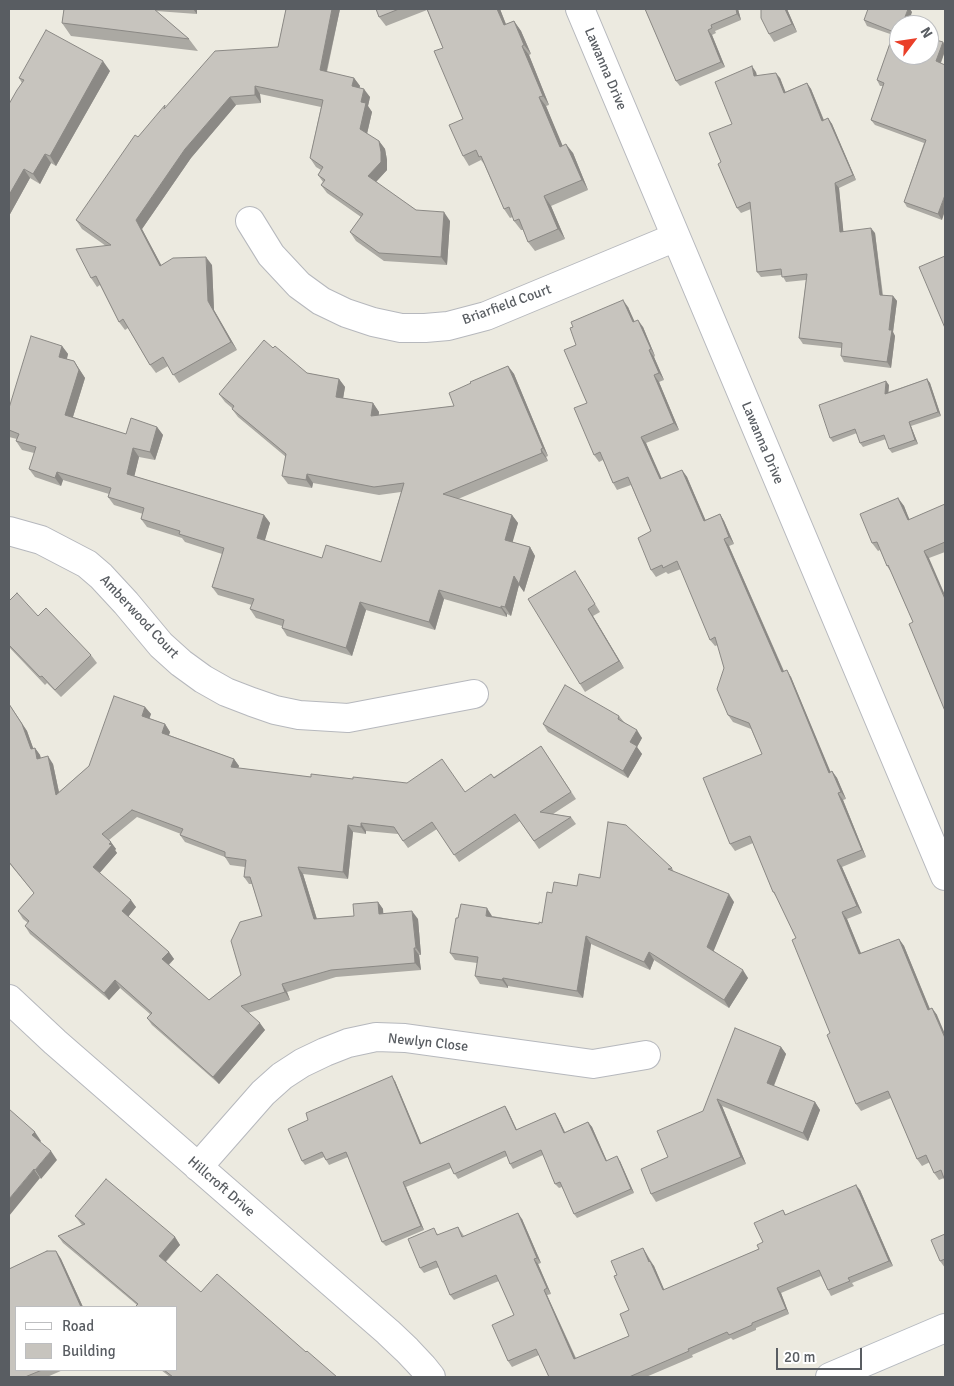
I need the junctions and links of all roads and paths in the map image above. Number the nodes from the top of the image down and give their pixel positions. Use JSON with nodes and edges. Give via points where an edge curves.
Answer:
{"nodes":[{"id":1,"x":580,"y":9,"type":"edge"},
{"id":2,"x":250,"y":221,"type":"dead end"},
{"id":3,"x":676,"y":237,"type":"junction"},
{"id":4,"x":9,"y":531,"type":"edge"},
{"id":5,"x":474,"y":694,"type":"dead end"},
{"id":6,"x":945,"y":876,"type":"edge"},
{"id":7,"x":9,"y":998,"type":"edge"},
{"id":8,"x":646,"y":1055,"type":"dead end"},
{"id":9,"x":198,"y":1167,"type":"junction"},
{"id":10,"x":945,"y":1328,"type":"edge"},
{"id":11,"x":431,"y":1377,"type":"edge"},
{"id":12,"x":830,"y":1377,"type":"edge"}],
"edges":[{"from":1,"to":3,"type":"street","name":"Lawanna Drive"},
{"from":2,"to":3,"type":"street","name":"Briarfield Court","via":[[271,255],[314,296],[346,313],[402,328],[448,326],[486,316]]},
{"from":3,"to":6,"type":"street","name":"Lawanna Drive"},
{"from":4,"to":5,"type":"street","name":"Amberwood Court","via":[[41,540],[87,564],[181,663],[203,680],[252,702],[299,714],[348,718]]},
{"from":7,"to":9,"type":"street","name":"Hillcroft Drive"},
{"from":8,"to":9,"type":"street","name":"Newlyn Close","via":[[593,1064],[405,1038],[376,1037],[348,1043],[302,1063],[282,1076]]},
{"from":9,"to":11,"type":"street","name":"Hillcroft Drive","via":[[408,1350]]},
{"from":10,"to":12,"type":"street"}]}
